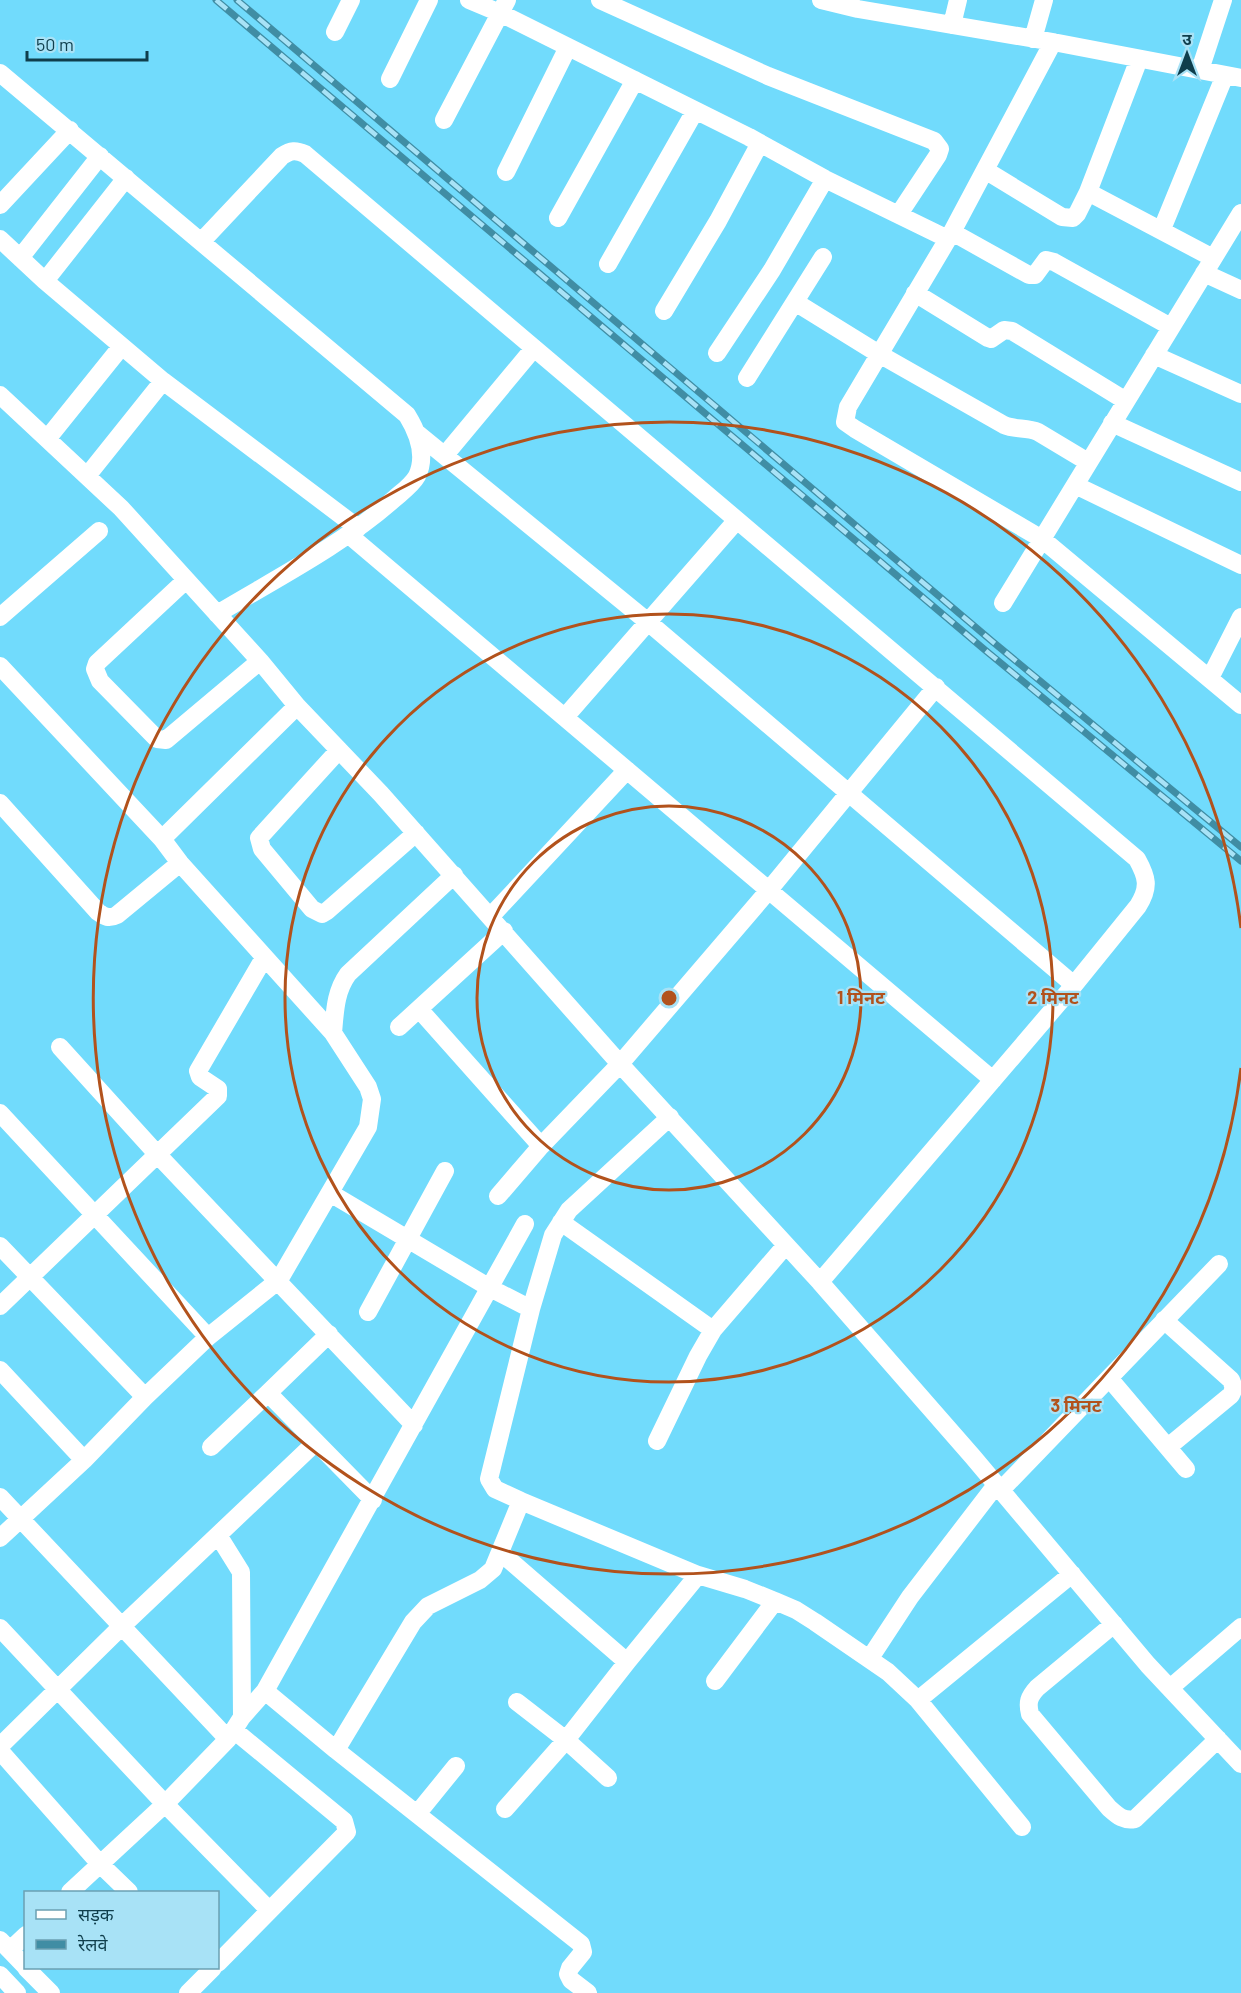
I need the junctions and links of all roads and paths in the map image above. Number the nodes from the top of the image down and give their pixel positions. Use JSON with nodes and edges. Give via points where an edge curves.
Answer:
{"nodes":[{"id":1,"x":351,"y":0,"type":"edge"},
{"id":2,"x":429,"y":0,"type":"edge"},
{"id":3,"x":469,"y":0,"type":"edge"},
{"id":4,"x":600,"y":0,"type":"edge"},
{"id":5,"x":820,"y":0,"type":"edge"},
{"id":6,"x":958,"y":0,"type":"edge"},
{"id":7,"x":1044,"y":0,"type":"edge"},
{"id":8,"x":1223,"y":0,"type":"edge"},
{"id":9,"x":503,"y":6,"type":"edge"},
{"id":10,"x":952,"y":25,"type":"junction"},
{"id":11,"x":335,"y":32,"type":"dead end"},
{"id":12,"x":1033,"y":39,"type":"junction"},
{"id":13,"x":1053,"y":42,"type":"junction"},
{"id":14,"x":568,"y":47,"type":"junction"},
{"id":15,"x":1139,"y":59,"type":"junction"},
{"id":16,"x":1200,"y":70,"type":"junction"},
{"id":17,"x":0,"y":73,"type":"edge"},
{"id":18,"x":1233,"y":76,"type":"edge"},
{"id":19,"x":390,"y":79,"type":"dead end"},
{"id":20,"x":635,"y":80,"type":"junction"},
{"id":21,"x":695,"y":111,"type":"junction"},
{"id":22,"x":444,"y":120,"type":"dead end"},
{"id":23,"x":70,"y":130,"type":"junction"},
{"id":24,"x":760,"y":143,"type":"junction"},
{"id":25,"x":100,"y":156,"type":"junction"},
{"id":26,"x":985,"y":170,"type":"junction"},
{"id":27,"x":506,"y":172,"type":"dead end"},
{"id":28,"x":126,"y":178,"type":"junction"},
{"id":29,"x":825,"y":179,"type":"junction"},
{"id":30,"x":1088,"y":192,"type":"junction"},
{"id":31,"x":0,"y":205,"type":"edge"},
{"id":32,"x":1241,"y":213,"type":"edge"},
{"id":33,"x":898,"y":214,"type":"junction"},
{"id":34,"x":558,"y":218,"type":"dead end"},
{"id":35,"x":1162,"y":229,"type":"junction"},
{"id":36,"x":950,"y":235,"type":"junction"},
{"id":37,"x":0,"y":240,"type":"edge"},
{"id":38,"x":201,"y":242,"type":"junction"},
{"id":39,"x":823,"y":257,"type":"dead end"},
{"id":40,"x":20,"y":258,"type":"junction"},
{"id":41,"x":608,"y":264,"type":"dead end"},
{"id":42,"x":1208,"y":266,"type":"junction"},
{"id":43,"x":45,"y":281,"type":"junction"},
{"id":44,"x":1241,"y":290,"type":"edge"},
{"id":45,"x":915,"y":293,"type":"junction"},
{"id":46,"x":795,"y":302,"type":"junction"},
{"id":47,"x":664,"y":312,"type":"dead end"},
{"id":48,"x":1171,"y":327,"type":"junction"},
{"id":49,"x":122,"y":347,"type":"junction"},
{"id":50,"x":534,"y":348,"type":"junction"},
{"id":51,"x":717,"y":353,"type":"dead end"},
{"id":52,"x":879,"y":354,"type":"junction"},
{"id":53,"x":1154,"y":355,"type":"junction"},
{"id":54,"x":747,"y":378,"type":"dead end"},
{"id":55,"x":164,"y":381,"type":"junction"},
{"id":56,"x":1241,"y":394,"type":"edge"},
{"id":57,"x":0,"y":395,"type":"edge"},
{"id":58,"x":1126,"y":401,"type":"junction"},
{"id":59,"x":1112,"y":423,"type":"junction"},
{"id":60,"x":418,"y":434,"type":"junction"},
{"id":61,"x":47,"y":439,"type":"junction"},
{"id":62,"x":445,"y":455,"type":"junction"},
{"id":63,"x":1088,"y":462,"type":"junction"},
{"id":64,"x":87,"y":476,"type":"junction"},
{"id":65,"x":1241,"y":482,"type":"edge"},
{"id":66,"x":1074,"y":485,"type":"junction"},
{"id":67,"x":737,"y":520,"type":"junction"},
{"id":68,"x":99,"y":531,"type":"dead end"},
{"id":69,"x":354,"y":531,"type":"junction"},
{"id":70,"x":1042,"y":539,"type":"junction"},
{"id":71,"x":1241,"y":565,"type":"edge"},
{"id":72,"x":186,"y":580,"type":"junction"},
{"id":73,"x":1003,"y":603,"type":"dead end"},
{"id":74,"x":217,"y":614,"type":"junction"},
{"id":75,"x":0,"y":617,"type":"edge"},
{"id":76,"x":1241,"y":617,"type":"edge"},
{"id":77,"x":648,"y":622,"type":"junction"},
{"id":78,"x":1237,"y":637,"type":"edge"},
{"id":79,"x":260,"y":661,"type":"junction"},
{"id":80,"x":0,"y":666,"type":"edge"},
{"id":81,"x":1210,"y":678,"type":"junction"},
{"id":82,"x":936,"y":687,"type":"junction"},
{"id":83,"x":1241,"y":705,"type":"edge"},
{"id":84,"x":297,"y":706,"type":"junction"},
{"id":85,"x":565,"y":717,"type":"junction"},
{"id":86,"x":339,"y":750,"type":"junction"},
{"id":87,"x":627,"y":770,"type":"junction"},
{"id":88,"x":849,"y":793,"type":"junction"},
{"id":89,"x":0,"y":803,"type":"edge"},
{"id":90,"x":416,"y":833,"type":"junction"},
{"id":91,"x":162,"y":839,"type":"junction"},
{"id":92,"x":180,"y":863,"type":"junction"},
{"id":93,"x":454,"y":875,"type":"junction"},
{"id":94,"x":769,"y":890,"type":"junction"},
{"id":95,"x":490,"y":916,"type":"junction"},
{"id":96,"x":504,"y":931,"type":"junction"},
{"id":97,"x":264,"y":958,"type":"junction"},
{"id":98,"x":1074,"y":985,"type":"junction"},
{"id":99,"x":419,"y":1009,"type":"junction"},
{"id":100,"x":399,"y":1026,"type":"dead end"},
{"id":101,"x":333,"y":1033,"type":"junction"},
{"id":102,"x":60,"y":1047,"type":"dead end"},
{"id":103,"x":620,"y":1064,"type":"junction"},
{"id":104,"x":993,"y":1080,"type":"junction"},
{"id":105,"x":0,"y":1113,"type":"edge"},
{"id":106,"x":670,"y":1117,"type":"junction"},
{"id":107,"x":541,"y":1146,"type":"junction"},
{"id":108,"x":157,"y":1154,"type":"junction"},
{"id":109,"x":445,"y":1171,"type":"dead end"},
{"id":110,"x":330,"y":1193,"type":"junction"},
{"id":111,"x":498,"y":1196,"type":"dead end"},
{"id":112,"x":96,"y":1216,"type":"junction"},
{"id":113,"x":561,"y":1222,"type":"junction"},
{"id":114,"x":525,"y":1224,"type":"dead end"},
{"id":115,"x":407,"y":1238,"type":"junction"},
{"id":116,"x":786,"y":1245,"type":"junction"},
{"id":117,"x":0,"y":1246,"type":"edge"},
{"id":118,"x":1219,"y":1264,"type":"dead end"},
{"id":119,"x":29,"y":1278,"type":"junction"},
{"id":120,"x":279,"y":1280,"type":"junction"},
{"id":121,"x":820,"y":1282,"type":"junction"},
{"id":122,"x":490,"y":1288,"type":"junction"},
{"id":123,"x":0,"y":1306,"type":"edge"},
{"id":124,"x":531,"y":1309,"type":"junction"},
{"id":125,"x":368,"y":1312,"type":"dead end"},
{"id":126,"x":1164,"y":1320,"type":"junction"},
{"id":127,"x":713,"y":1330,"type":"junction"},
{"id":128,"x":329,"y":1334,"type":"junction"},
{"id":129,"x":208,"y":1337,"type":"junction"},
{"id":130,"x":0,"y":1370,"type":"edge"},
{"id":131,"x":1109,"y":1378,"type":"junction"},
{"id":132,"x":268,"y":1394,"type":"junction"},
{"id":133,"x":144,"y":1397,"type":"junction"},
{"id":134,"x":414,"y":1425,"type":"junction"},
{"id":135,"x":657,"y":1441,"type":"dead end"},
{"id":136,"x":316,"y":1442,"type":"junction"},
{"id":137,"x":211,"y":1447,"type":"dead end"},
{"id":138,"x":1168,"y":1447,"type":"junction"},
{"id":139,"x":84,"y":1461,"type":"junction"},
{"id":140,"x":1186,"y":1469,"type":"dead end"},
{"id":141,"x":999,"y":1487,"type":"junction"},
{"id":142,"x":0,"y":1497,"type":"edge"},
{"id":143,"x":373,"y":1500,"type":"junction"},
{"id":144,"x":521,"y":1501,"type":"junction"},
{"id":145,"x":21,"y":1519,"type":"junction"},
{"id":146,"x":218,"y":1535,"type":"junction"},
{"id":147,"x":0,"y":1538,"type":"edge"},
{"id":148,"x":500,"y":1552,"type":"junction"},
{"id":149,"x":1072,"y":1574,"type":"junction"},
{"id":150,"x":698,"y":1575,"type":"junction"},
{"id":151,"x":775,"y":1601,"type":"junction"},
{"id":152,"x":1114,"y":1624,"type":"junction"},
{"id":153,"x":122,"y":1626,"type":"junction"},
{"id":154,"x":1241,"y":1627,"type":"edge"},
{"id":155,"x":0,"y":1628,"type":"edge"},
{"id":156,"x":870,"y":1658,"type":"junction"},
{"id":157,"x":627,"y":1662,"type":"junction"},
{"id":158,"x":714,"y":1681,"type":"dead end"},
{"id":159,"x":1170,"y":1688,"type":"junction"},
{"id":160,"x":58,"y":1689,"type":"junction"},
{"id":161,"x":265,"y":1691,"type":"junction"},
{"id":162,"x":918,"y":1700,"type":"junction"},
{"id":163,"x":517,"y":1702,"type":"dead end"},
{"id":164,"x":235,"y":1729,"type":"junction"},
{"id":165,"x":1218,"y":1739,"type":"junction"},
{"id":166,"x":566,"y":1740,"type":"junction"},
{"id":167,"x":0,"y":1746,"type":"edge"},
{"id":168,"x":336,"y":1750,"type":"junction"},
{"id":169,"x":0,"y":1751,"type":"edge"},
{"id":170,"x":1241,"y":1764,"type":"edge"},
{"id":171,"x":456,"y":1766,"type":"dead end"},
{"id":172,"x":608,"y":1778,"type":"dead end"},
{"id":173,"x":165,"y":1803,"type":"junction"},
{"id":174,"x":505,"y":1809,"type":"dead end"},
{"id":175,"x":417,"y":1814,"type":"junction"},
{"id":176,"x":1022,"y":1827,"type":"dead end"},
{"id":177,"x":100,"y":1864,"type":"junction"},
{"id":178,"x":72,"y":1891,"type":"edge"},
{"id":179,"x":127,"y":1891,"type":"edge"},
{"id":180,"x":269,"y":1910,"type":"junction"},
{"id":181,"x":24,"y":1936,"type":"edge"},
{"id":182,"x":5,"y":1945,"type":"edge"},
{"id":183,"x":219,"y":1959,"type":"edge"},
{"id":184,"x":24,"y":1965,"type":"edge"},
{"id":185,"x":28,"y":1969,"type":"edge"},
{"id":186,"x":209,"y":1969,"type":"edge"},
{"id":187,"x":0,"y":1975,"type":"edge"},
{"id":188,"x":17,"y":1993,"type":"edge"},
{"id":189,"x":51,"y":1993,"type":"edge"},
{"id":190,"x":188,"y":1993,"type":"edge"},
{"id":191,"x":588,"y":1993,"type":"edge"}],
"edges":[{"from":1,"to":11,"type":"street"},
{"from":2,"to":19,"type":"street"},
{"from":3,"to":9,"type":"street"},
{"from":4,"to":33,"type":"street","via":[[768,76],[934,141],[940,149],[938,155]]},
{"from":5,"to":10,"type":"street"},
{"from":6,"to":10,"type":"street"},
{"from":7,"to":12,"type":"street"},
{"from":8,"to":16,"type":"street"},
{"from":9,"to":14,"type":"street"},
{"from":9,"to":22,"type":"street"},
{"from":10,"to":12,"type":"street"},
{"from":12,"to":13,"type":"street"},
{"from":13,"to":15,"type":"street"},
{"from":13,"to":26,"type":"street"},
{"from":14,"to":20,"type":"street"},
{"from":14,"to":27,"type":"street"},
{"from":15,"to":16,"type":"street"},
{"from":15,"to":30,"type":"street"},
{"from":16,"to":18,"type":"street"},
{"from":17,"to":23,"type":"street"},
{"from":18,"to":35,"type":"street"},
{"from":20,"to":21,"type":"street"},
{"from":20,"to":34,"type":"street"},
{"from":21,"to":24,"type":"street"},
{"from":21,"to":41,"type":"street"},
{"from":23,"to":25,"type":"street"},
{"from":23,"to":31,"type":"street"},
{"from":24,"to":29,"type":"street"},
{"from":24,"to":47,"type":"street"},
{"from":25,"to":28,"type":"street"},
{"from":25,"to":40,"type":"street"},
{"from":26,"to":30,"type":"street","via":[[1062,217],[1073,218]]},
{"from":26,"to":36,"type":"street"},
{"from":28,"to":38,"type":"street"},
{"from":28,"to":43,"type":"street"},
{"from":29,"to":33,"type":"street"},
{"from":29,"to":51,"type":"street"},
{"from":30,"to":35,"type":"street"},
{"from":32,"to":42,"type":"street"},
{"from":33,"to":36,"type":"street"},
{"from":35,"to":42,"type":"street"},
{"from":36,"to":45,"type":"street"},
{"from":36,"to":48,"type":"street","via":[[1029,275],[1035,275],[1046,260],[1054,262]]},
{"from":37,"to":40,"type":"street"},
{"from":38,"to":50,"type":"street","via":[[282,156],[297,150]]},
{"from":38,"to":60,"type":"street","via":[[406,416]]},
{"from":39,"to":46,"type":"street"},
{"from":40,"to":43,"type":"street"},
{"from":42,"to":44,"type":"street"},
{"from":42,"to":48,"type":"street"},
{"from":43,"to":49,"type":"street"},
{"from":45,"to":52,"type":"street"},
{"from":45,"to":58,"type":"street","via":[[988,338],[1004,330],[1012,332]]},
{"from":46,"to":52,"type":"street"},
{"from":46,"to":54,"type":"street"},
{"from":48,"to":53,"type":"street"},
{"from":49,"to":55,"type":"street"},
{"from":49,"to":61,"type":"street"},
{"from":50,"to":62,"type":"street"},
{"from":50,"to":67,"type":"street"},
{"from":52,"to":63,"type":"street","via":[[1004,425],[1032,429]]},
{"from":52,"to":70,"type":"street","via":[[848,407],[845,422]]},
{"from":53,"to":56,"type":"street"},
{"from":53,"to":58,"type":"street"},
{"from":55,"to":64,"type":"street"},
{"from":55,"to":69,"type":"street"},
{"from":57,"to":61,"type":"street"},
{"from":58,"to":59,"type":"street"},
{"from":59,"to":63,"type":"street"},
{"from":59,"to":65,"type":"street"},
{"from":60,"to":62,"type":"street"},
{"from":60,"to":69,"type":"street","via":[[421,462],[416,477]]},
{"from":61,"to":64,"type":"street"},
{"from":62,"to":77,"type":"street"},
{"from":63,"to":66,"type":"street"},
{"from":64,"to":72,"type":"street"},
{"from":66,"to":70,"type":"street"},
{"from":66,"to":71,"type":"street"},
{"from":67,"to":77,"type":"street"},
{"from":67,"to":82,"type":"street"},
{"from":68,"to":75,"type":"street"},
{"from":69,"to":74,"type":"street"},
{"from":69,"to":85,"type":"street"},
{"from":70,"to":73,"type":"street"},
{"from":70,"to":81,"type":"street"},
{"from":72,"to":74,"type":"street"},
{"from":72,"to":79,"type":"street","via":[[97,663],[100,681],[157,739],[166,740]]},
{"from":74,"to":79,"type":"street"},
{"from":76,"to":78,"type":"street"},
{"from":77,"to":85,"type":"street"},
{"from":77,"to":88,"type":"street"},
{"from":78,"to":81,"type":"street"},
{"from":79,"to":84,"type":"street"},
{"from":80,"to":91,"type":"street"},
{"from":81,"to":83,"type":"street"},
{"from":82,"to":88,"type":"street"},
{"from":82,"to":98,"type":"street","via":[[1137,859],[1143,871],[1146,894]]},
{"from":84,"to":86,"type":"street"},
{"from":84,"to":91,"type":"street"},
{"from":85,"to":87,"type":"street"},
{"from":86,"to":90,"type":"street"},
{"from":86,"to":90,"type":"street","via":[[259,838],[262,849],[312,909],[322,914],[327,911]]},
{"from":87,"to":94,"type":"street"},
{"from":87,"to":95,"type":"street"},
{"from":88,"to":94,"type":"street"},
{"from":88,"to":98,"type":"street"},
{"from":89,"to":92,"type":"street","via":[[104,917],[117,915]]},
{"from":90,"to":93,"type":"street"},
{"from":91,"to":92,"type":"street"},
{"from":92,"to":97,"type":"street"},
{"from":93,"to":95,"type":"street"},
{"from":93,"to":101,"type":"street","via":[[348,974],[338,995]]},
{"from":94,"to":103,"type":"street"},
{"from":94,"to":104,"type":"street"},
{"from":95,"to":96,"type":"street"},
{"from":96,"to":99,"type":"street"},
{"from":96,"to":103,"type":"street"},
{"from":97,"to":101,"type":"street"},
{"from":97,"to":108,"type":"street","via":[[198,1071],[200,1077],[218,1089],[218,1096]]},
{"from":98,"to":104,"type":"street"},
{"from":99,"to":100,"type":"street"},
{"from":99,"to":107,"type":"street"},
{"from":101,"to":110,"type":"street","via":[[372,1099],[368,1127]]},
{"from":102,"to":108,"type":"street"},
{"from":103,"to":106,"type":"street"},
{"from":103,"to":107,"type":"street"},
{"from":104,"to":121,"type":"street"},
{"from":105,"to":112,"type":"street"},
{"from":106,"to":113,"type":"street"},
{"from":106,"to":116,"type":"street"},
{"from":107,"to":111,"type":"street"},
{"from":108,"to":112,"type":"street"},
{"from":108,"to":120,"type":"street"},
{"from":109,"to":115,"type":"street"},
{"from":110,"to":115,"type":"street"},
{"from":110,"to":120,"type":"street"},
{"from":112,"to":119,"type":"street"},
{"from":112,"to":129,"type":"street"},
{"from":113,"to":124,"type":"street","via":[[548,1250]]},
{"from":113,"to":127,"type":"street"},
{"from":114,"to":122,"type":"street"},
{"from":115,"to":122,"type":"street"},
{"from":115,"to":125,"type":"street"},
{"from":116,"to":121,"type":"street"},
{"from":116,"to":127,"type":"street"},
{"from":117,"to":119,"type":"street"},
{"from":118,"to":126,"type":"street"},
{"from":119,"to":123,"type":"street"},
{"from":119,"to":133,"type":"street"},
{"from":120,"to":128,"type":"street"},
{"from":120,"to":129,"type":"street"},
{"from":121,"to":141,"type":"street"},
{"from":122,"to":124,"type":"street"},
{"from":122,"to":134,"type":"street"},
{"from":124,"to":144,"type":"street","via":[[489,1479],[495,1489]]},
{"from":126,"to":131,"type":"street"},
{"from":126,"to":138,"type":"street","via":[[1231,1380],[1234,1388],[1231,1395]]},
{"from":127,"to":135,"type":"street"},
{"from":128,"to":132,"type":"street"},
{"from":128,"to":134,"type":"street"},
{"from":129,"to":133,"type":"street"},
{"from":130,"to":139,"type":"street"},
{"from":131,"to":138,"type":"street"},
{"from":131,"to":141,"type":"street"},
{"from":132,"to":136,"type":"street"},
{"from":132,"to":137,"type":"street"},
{"from":133,"to":139,"type":"street"},
{"from":134,"to":143,"type":"street"},
{"from":136,"to":143,"type":"street"},
{"from":136,"to":146,"type":"street"},
{"from":138,"to":140,"type":"street"},
{"from":139,"to":145,"type":"street"},
{"from":141,"to":149,"type":"street"},
{"from":141,"to":156,"type":"street","via":[[910,1598]]},
{"from":142,"to":145,"type":"street"},
{"from":143,"to":161,"type":"street"},
{"from":144,"to":148,"type":"street"},
{"from":144,"to":150,"type":"street"},
{"from":145,"to":147,"type":"street"},
{"from":145,"to":153,"type":"street"},
{"from":146,"to":153,"type":"street"},
{"from":146,"to":164,"type":"street","via":[[241,1572]]},
{"from":148,"to":157,"type":"street"},
{"from":148,"to":168,"type":"street","via":[[487,1575],[428,1606],[413,1622]]},
{"from":149,"to":152,"type":"street"},
{"from":149,"to":162,"type":"street"},
{"from":150,"to":151,"type":"street"},
{"from":150,"to":157,"type":"street"},
{"from":151,"to":156,"type":"street","via":[[796,1610]]},
{"from":151,"to":158,"type":"street"},
{"from":152,"to":159,"type":"street"},
{"from":152,"to":165,"type":"street","via":[[1037,1688],[1027,1704],[1030,1714],[1109,1808],[1127,1820],[1136,1819]]},
{"from":153,"to":160,"type":"street"},
{"from":153,"to":164,"type":"street"},
{"from":154,"to":159,"type":"street"},
{"from":155,"to":160,"type":"street"},
{"from":156,"to":162,"type":"street"},
{"from":157,"to":166,"type":"street"},
{"from":159,"to":165,"type":"street"},
{"from":160,"to":167,"type":"street"},
{"from":160,"to":173,"type":"street"},
{"from":161,"to":164,"type":"street"},
{"from":161,"to":168,"type":"street"},
{"from":162,"to":176,"type":"street"},
{"from":163,"to":166,"type":"street"},
{"from":164,"to":173,"type":"street"},
{"from":164,"to":180,"type":"street","via":[[346,1826],[344,1838]]},
{"from":165,"to":170,"type":"street"},
{"from":166,"to":172,"type":"street"},
{"from":166,"to":174,"type":"street"},
{"from":168,"to":175,"type":"street"},
{"from":169,"to":177,"type":"street"},
{"from":171,"to":175,"type":"street"},
{"from":173,"to":177,"type":"street"},
{"from":173,"to":180,"type":"street"},
{"from":175,"to":191,"type":"street","via":[[581,1944],[583,1952],[568,1974]]},
{"from":177,"to":178,"type":"street"},
{"from":177,"to":179,"type":"street"},
{"from":180,"to":183,"type":"street"},
{"from":181,"to":182,"type":"street"},
{"from":182,"to":184,"type":"street"},
{"from":185,"to":189,"type":"street"},
{"from":186,"to":190,"type":"street"},
{"from":187,"to":188,"type":"street"}]}
